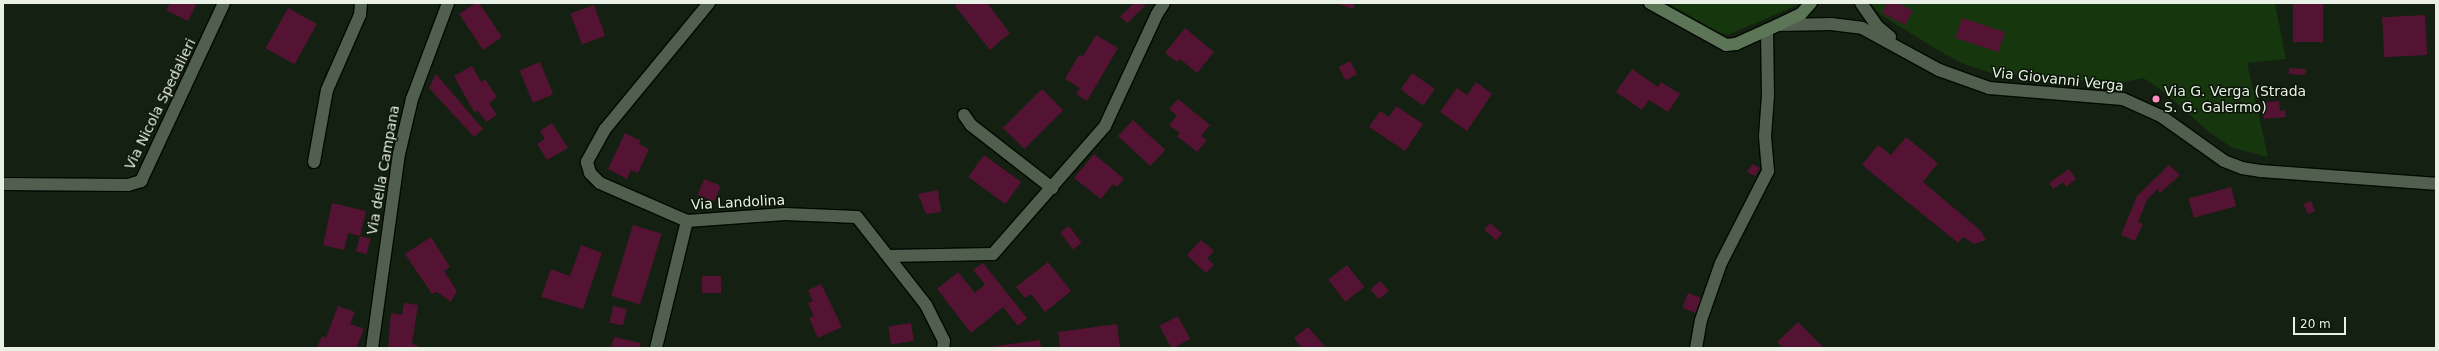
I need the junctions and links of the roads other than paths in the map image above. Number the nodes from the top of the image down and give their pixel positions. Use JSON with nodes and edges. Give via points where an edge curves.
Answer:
{"nodes":[{"id":1,"x":224,"y":3,"type":"edge"},
{"id":2,"x":361,"y":3,"type":"edge"},
{"id":3,"x":448,"y":3,"type":"edge"},
{"id":4,"x":709,"y":3,"type":"edge"},
{"id":5,"x":1164,"y":3,"type":"edge"},
{"id":6,"x":1650,"y":3,"type":"edge"},
{"id":7,"x":1811,"y":3,"type":"edge"},
{"id":8,"x":1861,"y":3,"type":"edge"},
{"id":9,"x":1772,"y":28,"type":"junction"},
{"id":10,"x":1906,"y":50,"type":"junction"},
{"id":11,"x":964,"y":115,"type":"dead end"},
{"id":12,"x":314,"y":162,"type":"dead end"},
{"id":13,"x":3,"y":184,"type":"edge"},
{"id":14,"x":2436,"y":184,"type":"edge"},
{"id":15,"x":1052,"y":188,"type":"junction"},
{"id":16,"x":687,"y":221,"type":"junction"},
{"id":17,"x":888,"y":256,"type":"junction"},
{"id":18,"x":372,"y":348,"type":"edge"},
{"id":19,"x":656,"y":348,"type":"edge"},
{"id":20,"x":943,"y":348,"type":"edge"},
{"id":21,"x":1696,"y":348,"type":"edge"}],
"edges":[{"from":1,"to":13,"type":"street","name":"Via Nicola Spedalieri","via":[[141,181],[128,185]]},
{"from":2,"to":12,"type":"street","via":[[360,15],[327,90]]},
{"from":3,"to":18,"type":"street","name":"Via della Campana","via":[[412,99],[399,154]]},
{"from":4,"to":16,"type":"street","name":"Via Landolina","via":[[605,129],[587,162],[590,173],[600,183]]},
{"from":5,"to":15,"type":"street","via":[[1105,126]]},
{"from":6,"to":9,"type":"main road","via":[[1726,45],[1736,44]]},
{"from":7,"to":9,"type":"main road","via":[[1801,14]]},
{"from":8,"to":10,"type":"street","via":[[1877,26]]},
{"from":9,"to":10,"type":"street","via":[[1831,24],[1862,28]]},
{"from":9,"to":21,"type":"street","via":[[1765,136],[1768,171],[1721,263],[1701,320]]},
{"from":10,"to":14,"type":"street","name":"Via Giovanni Verga","via":[[1940,70],[1988,88],[2123,99],[2161,116],[2224,161],[2242,168]]},
{"from":11,"to":15,"type":"street","via":[[971,125]]},
{"from":15,"to":17,"type":"street","via":[[993,254]]},
{"from":16,"to":17,"type":"street","name":"Via Landolina","via":[[786,214],[857,217]]},
{"from":16,"to":19,"type":"street"},
{"from":17,"to":20,"type":"street","name":"Via Landolina","via":[[926,305],[944,341]]}]}
